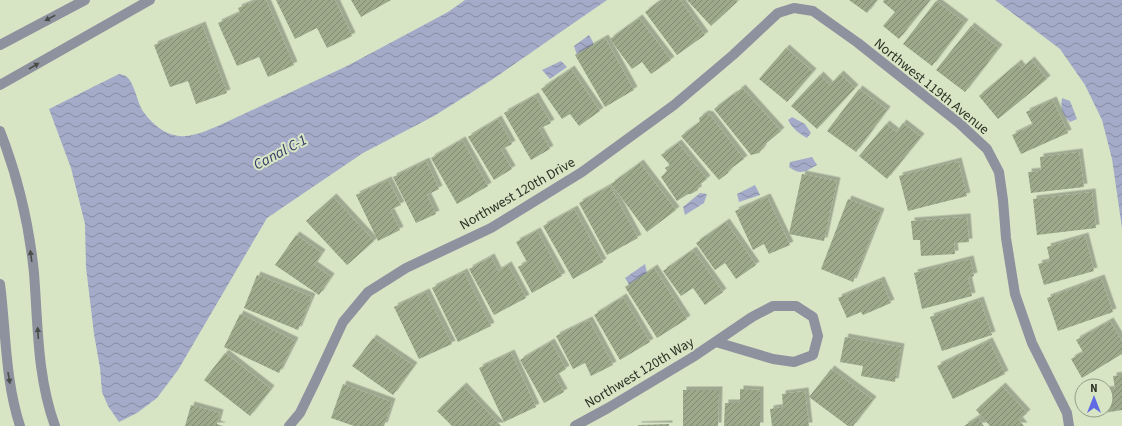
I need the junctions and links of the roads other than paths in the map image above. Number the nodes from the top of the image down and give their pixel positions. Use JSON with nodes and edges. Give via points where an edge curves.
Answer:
{"nodes":[{"id":1,"x":85,"y":0,"type":"edge"},
{"id":2,"x":150,"y":0,"type":"edge"},
{"id":3,"x":794,"y":8,"type":"joint"},
{"id":4,"x":0,"y":45,"type":"edge"},
{"id":5,"x":0,"y":85,"type":"edge"},
{"id":6,"x":0,"y":131,"type":"edge"},
{"id":7,"x":0,"y":284,"type":"edge"},
{"id":8,"x":716,"y":342,"type":"junction"},
{"id":9,"x":20,"y":426,"type":"edge"},
{"id":10,"x":55,"y":426,"type":"edge"},
{"id":11,"x":289,"y":426,"type":"edge"},
{"id":12,"x":575,"y":426,"type":"edge"},
{"id":13,"x":1069,"y":426,"type":"edge"}],
"edges":[{"from":1,"to":4,"type":"street","one_way":true},
{"from":5,"to":2,"type":"street","one_way":true},
{"from":3,"to":11,"type":"street","name":"Northwest 120th Drive","via":[[778,13],[674,104],[582,172],[490,228],[406,268],[368,292],[342,322],[300,413]]},
{"from":3,"to":13,"type":"street","name":"Northwest 119th Avenue","via":[[813,10],[959,123],[987,149],[999,172],[1015,294],[1032,343],[1067,413]]},
{"from":10,"to":6,"type":"street","one_way":true,"via":[[39,354],[34,272],[26,212],[12,161]]},
{"from":7,"to":9,"type":"street","one_way":true,"via":[[8,373]]},
{"from":8,"to":8,"type":"street","name":"Northwest 120th Way","via":[[773,306],[796,306],[813,317],[818,336],[813,355],[794,362],[773,359]]},
{"from":8,"to":12,"type":"street","name":"Northwest 120th Way"}]}
